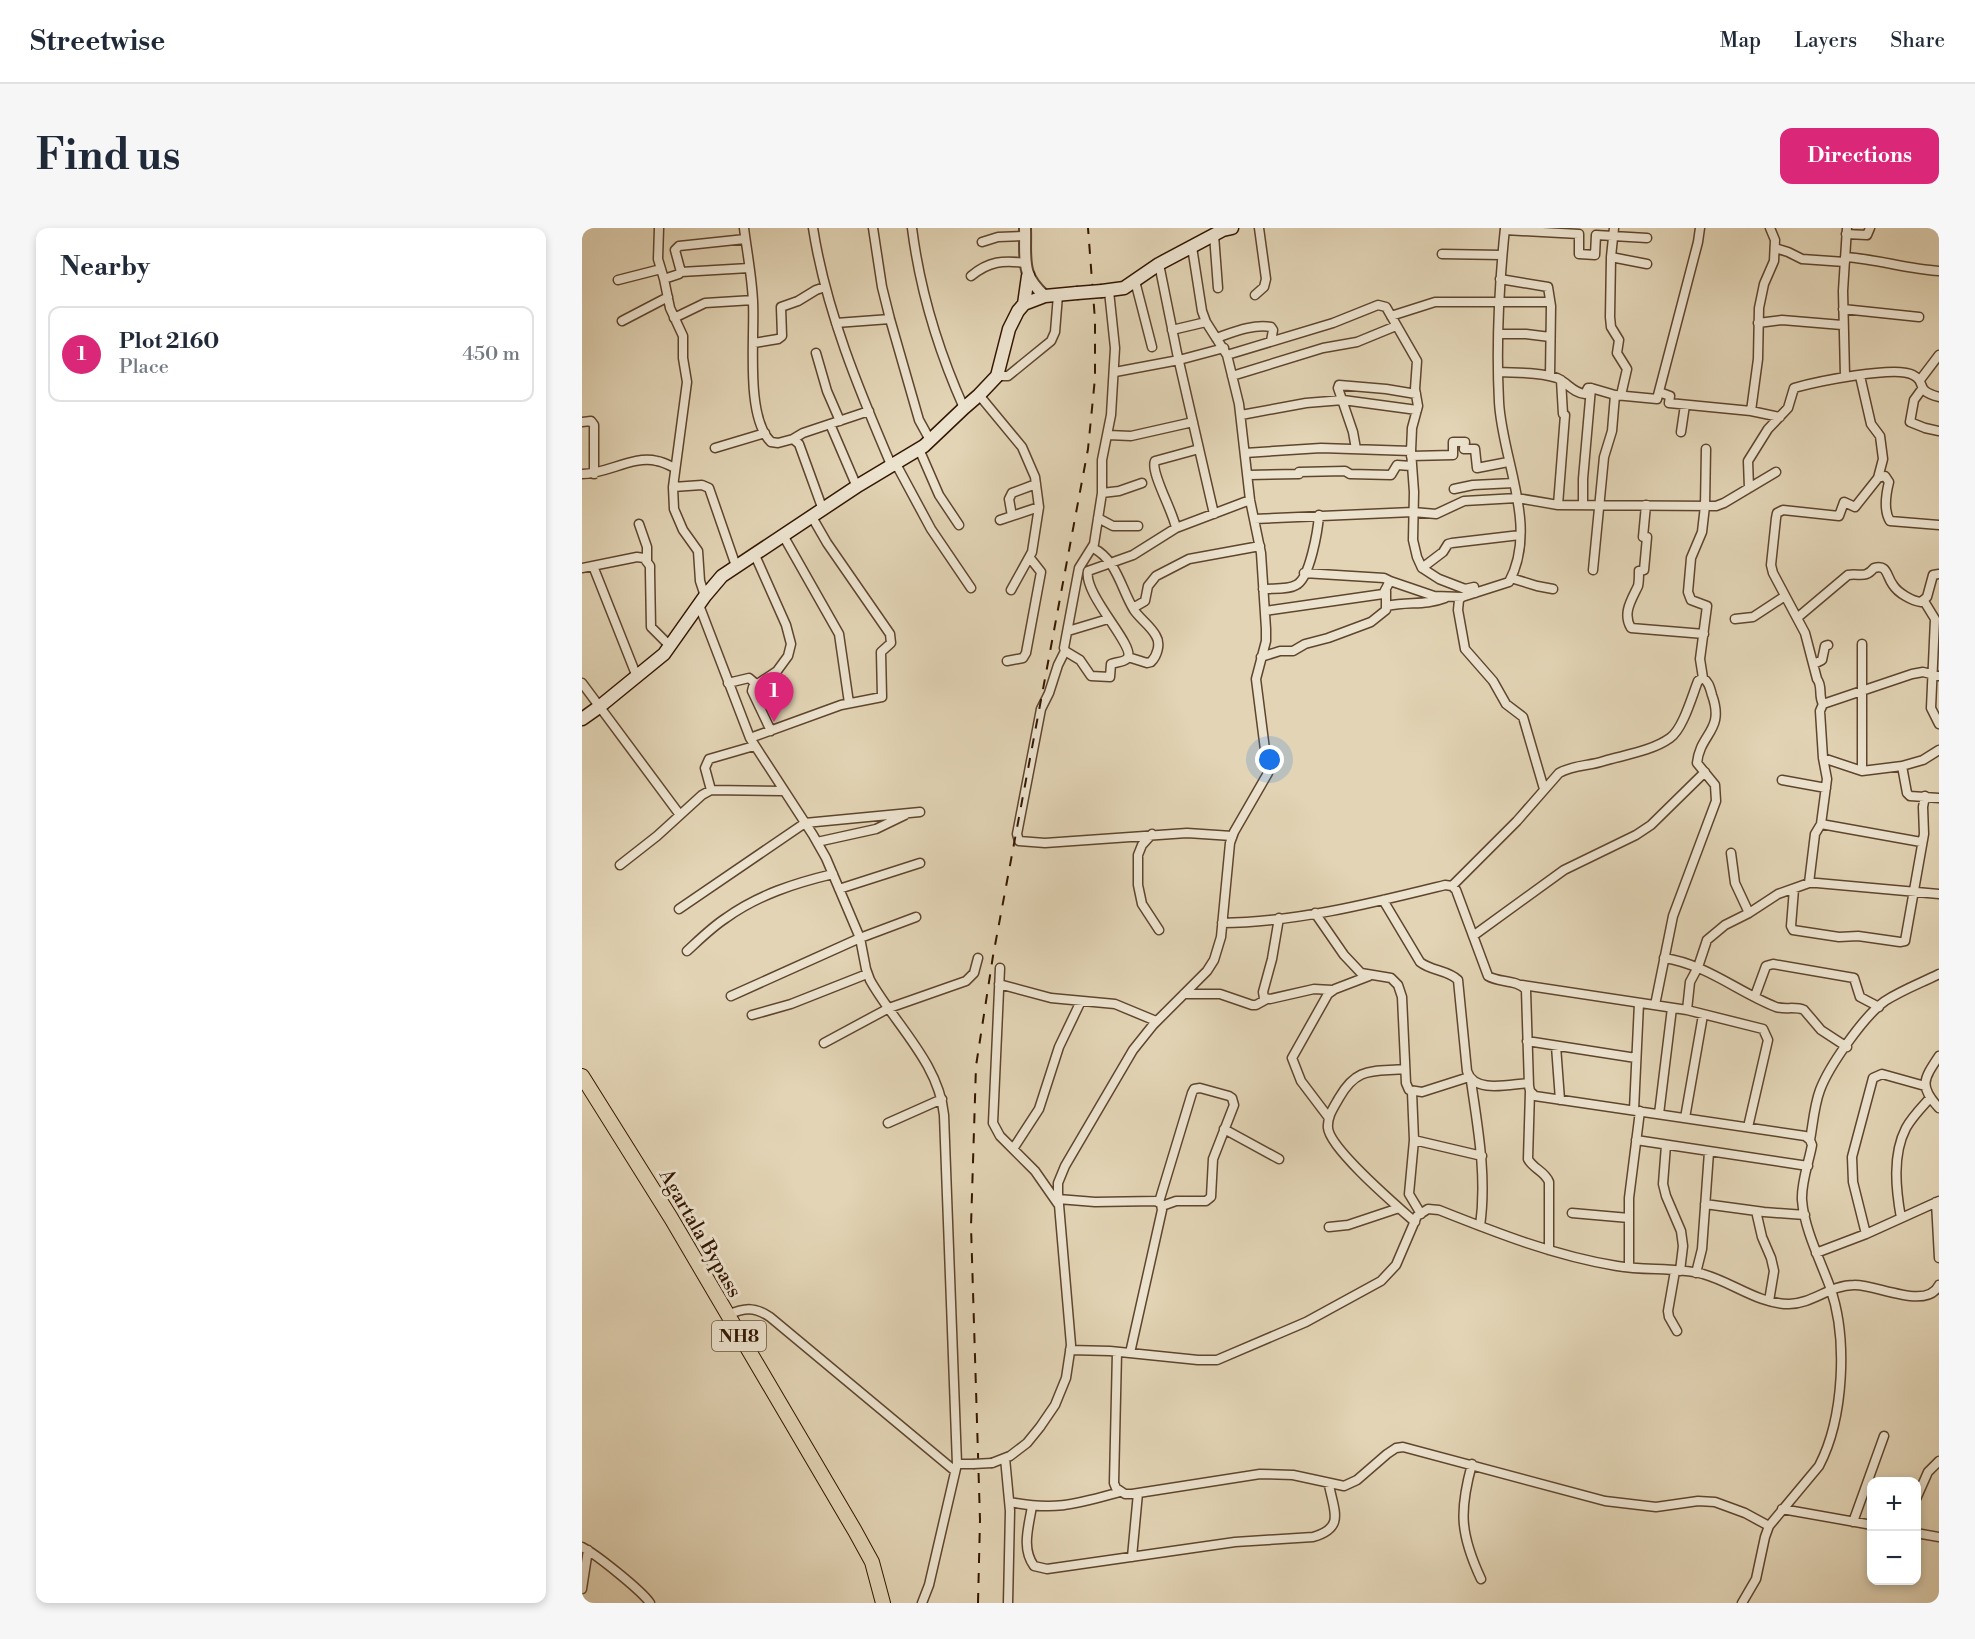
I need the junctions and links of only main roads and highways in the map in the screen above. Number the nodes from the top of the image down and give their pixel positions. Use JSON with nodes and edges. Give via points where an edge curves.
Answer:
{"nodes":[{"id":1,"x":1223,"y":230,"type":"edge"},
{"id":2,"x":1028,"y":276,"type":"road end"},
{"id":3,"x":1024,"y":304,"type":"junction"},
{"id":4,"x":582,"y":718,"type":"edge"},
{"id":5,"x":582,"y":1076,"type":"edge"},
{"id":6,"x":883,"y":1603,"type":"edge"}],
"edges":[{"from":1,"to":3,"type":"main road","bridge":true,"via":[[1159,264],[1124,288],[1052,295]]},
{"from":2,"to":3,"type":"main road"},
{"from":3,"to":4,"type":"main road","via":[[1010,330],[997,376],[980,395],[919,449],[722,576],[653,664]]},
{"from":5,"to":6,"type":"highway","name":"Agartala Bypass","number":"NH8","via":[[671,1218],[864,1547]]}]}
